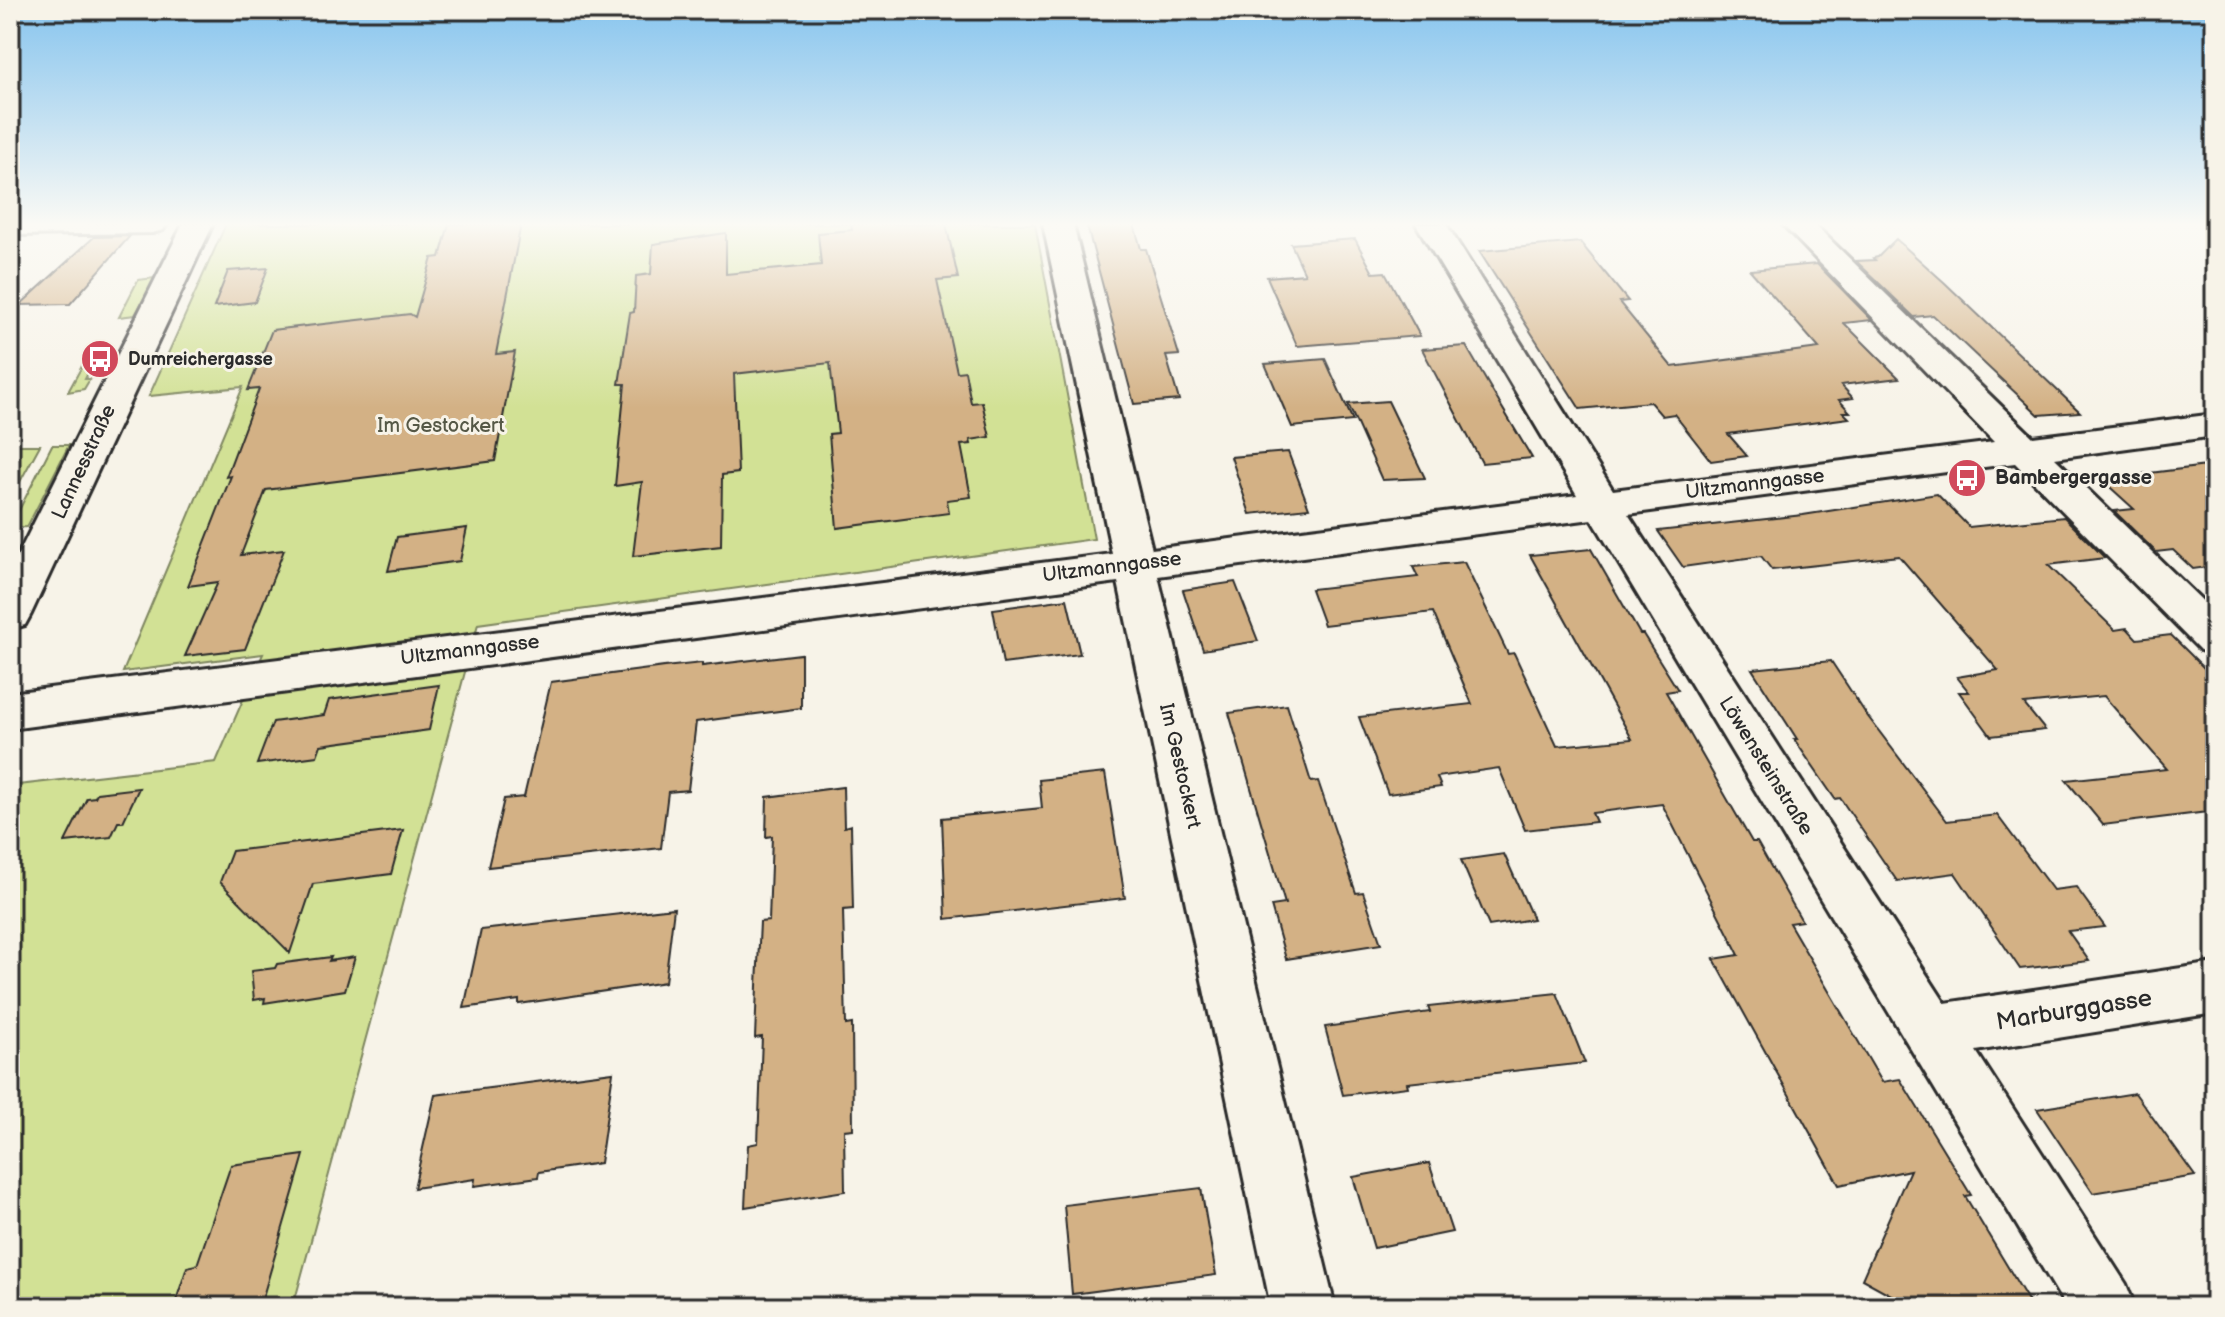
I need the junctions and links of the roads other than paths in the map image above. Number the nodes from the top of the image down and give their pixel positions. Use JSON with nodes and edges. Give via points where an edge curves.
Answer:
{"nodes":[{"id":1,"x":168,"y":285,"type":"edge"},
{"id":2,"x":1072,"y":285,"type":"edge"},
{"id":3,"x":1468,"y":285,"type":"edge"},
{"id":4,"x":1859,"y":285,"type":"edge"},
{"id":5,"x":2215,"y":425,"type":"edge"},
{"id":6,"x":2024,"y":449,"type":"junction"},
{"id":7,"x":1600,"y":504,"type":"junction"},
{"id":8,"x":1134,"y":564,"type":"junction"},
{"id":9,"x":10,"y":614,"type":"edge"},
{"id":10,"x":2215,"y":639,"type":"edge"},
{"id":11,"x":10,"y":711,"type":"edge"},
{"id":12,"x":2215,"y":988,"type":"edge"},
{"id":13,"x":1933,"y":1031,"type":"junction"},
{"id":14,"x":1303,"y":1307,"type":"edge"},
{"id":15,"x":2103,"y":1307,"type":"edge"}],
"edges":[{"from":1,"to":9,"type":"street","name":"Lannesstraße"},
{"from":2,"to":8,"type":"street","name":"Im Gestockert"},
{"from":3,"to":7,"type":"street","name":"Löwensteinstraße"},
{"from":4,"to":6,"type":"street"},
{"from":5,"to":6,"type":"street","name":"Ultzmanngasse"},
{"from":6,"to":7,"type":"street","name":"Ultzmanngasse"},
{"from":6,"to":10,"type":"street"},
{"from":7,"to":8,"type":"street","name":"Ultzmanngasse"},
{"from":7,"to":13,"type":"street","name":"Löwensteinstraße"},
{"from":8,"to":11,"type":"street","name":"Ultzmanngasse"},
{"from":8,"to":14,"type":"street","name":"Im Gestockert"},
{"from":12,"to":13,"type":"street","name":"Marburggasse"},
{"from":13,"to":15,"type":"street","name":"Löwensteinstraße"}]}
